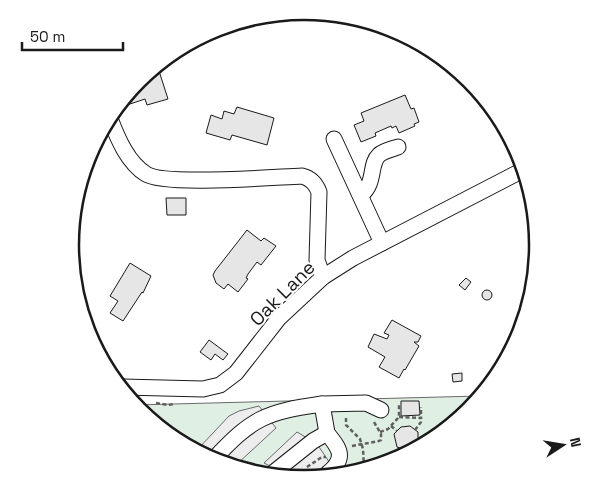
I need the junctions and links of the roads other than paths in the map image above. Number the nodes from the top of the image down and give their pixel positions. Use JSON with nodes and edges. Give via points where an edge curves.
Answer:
{"nodes":[{"id":1,"x":113,"y":126,"type":"edge"},
{"id":2,"x":334,"y":139,"type":"dead end"},
{"id":3,"x":398,"y":147,"type":"dead end"},
{"id":4,"x":517,"y":173,"type":"edge"},
{"id":5,"x":360,"y":195,"type":"junction"},
{"id":6,"x":382,"y":243,"type":"junction"},
{"id":7,"x":323,"y":277,"type":"junction"},
{"id":8,"x":130,"y":387,"type":"edge"},
{"id":9,"x":322,"y":404,"type":"junction"},
{"id":10,"x":375,"y":414,"type":"road end"},
{"id":11,"x":327,"y":433,"type":"junction"},
{"id":12,"x":219,"y":453,"type":"edge"},
{"id":13,"x":329,"y":468,"type":"edge"},
{"id":14,"x":279,"y":469,"type":"edge"}],
"edges":[{"from":1,"to":7,"type":"street","via":[[132,161],[146,175],[175,180],[308,178],[318,188],[317,260]]},
{"from":2,"to":5,"type":"street"},
{"from":3,"to":5,"type":"street","via":[[379,155],[370,185]]},
{"from":4,"to":6,"type":"street","name":"Oak Lane"},
{"from":5,"to":6,"type":"street"},
{"from":6,"to":7,"type":"street","name":"Oak Lane"},
{"from":7,"to":8,"type":"street","name":"Oak Lane","via":[[280,318],[236,373],[220,385],[203,389]]},
{"from":9,"to":10,"type":"street","via":[[366,403]]},
{"from":9,"to":11,"type":"street"},
{"from":9,"to":12,"type":"street","via":[[284,410],[258,420],[247,426]]},
{"from":11,"to":13,"type":"street","via":[[340,452],[337,464]]},
{"from":11,"to":14,"type":"street"}]}
